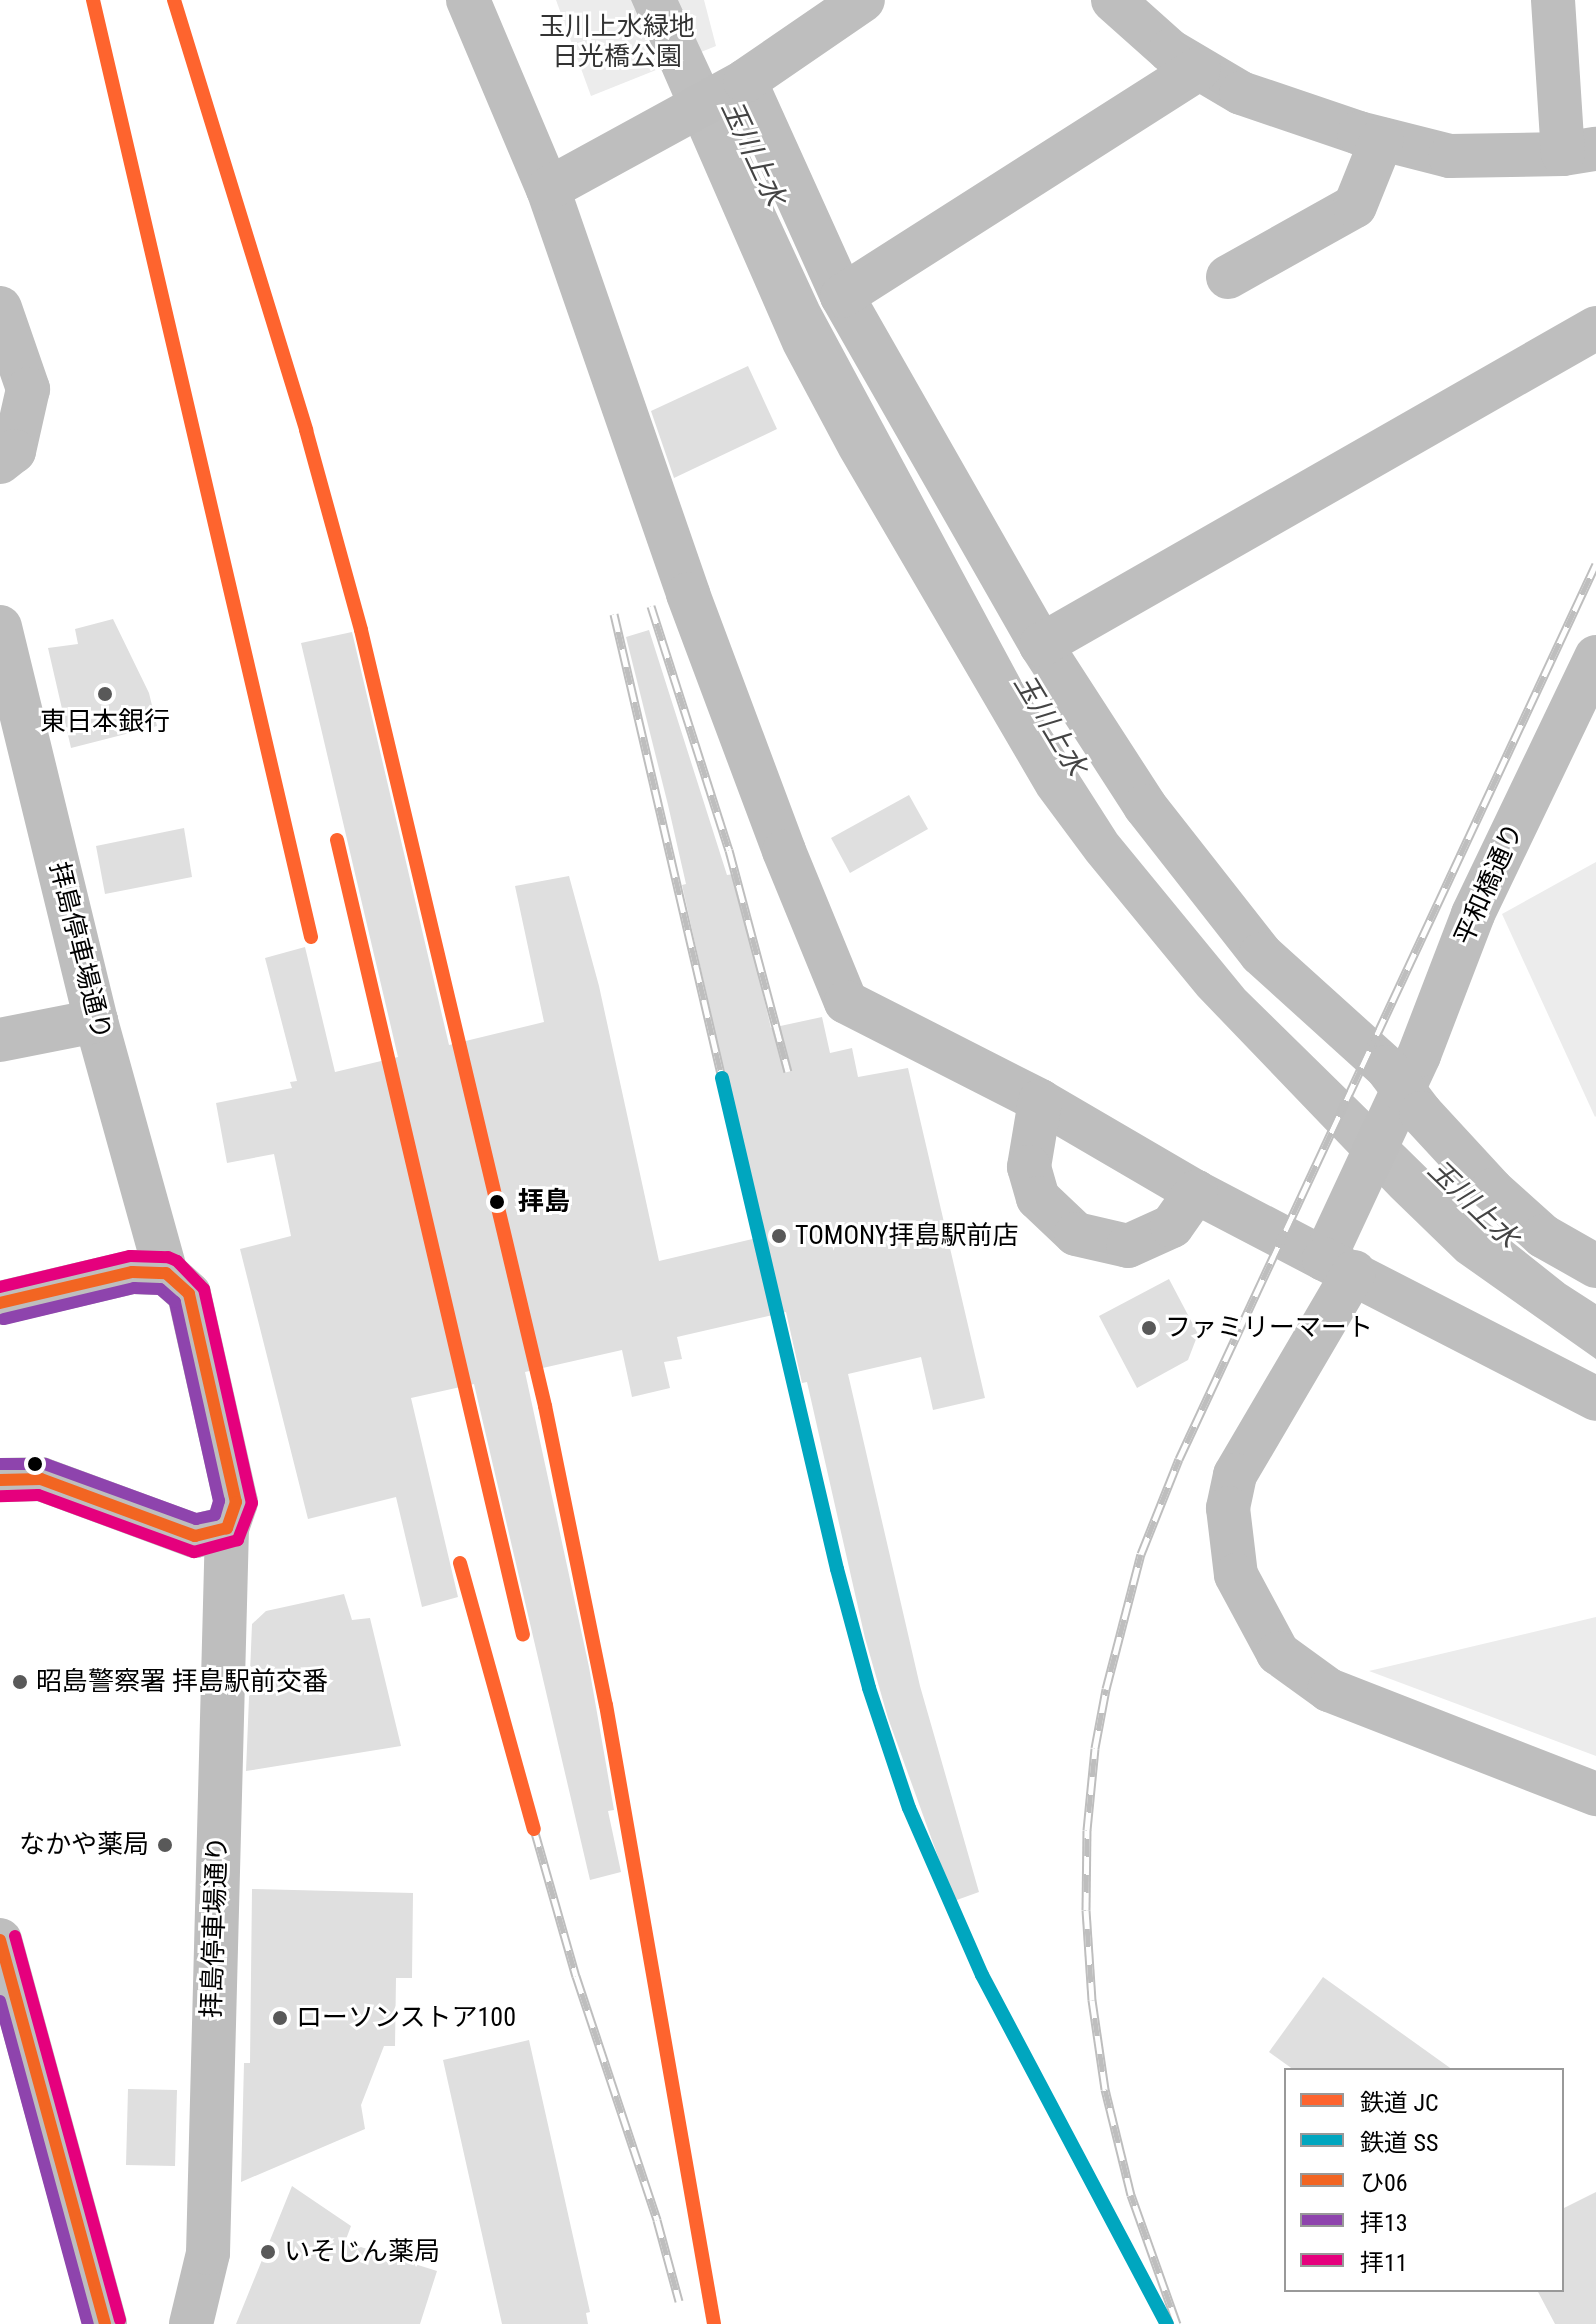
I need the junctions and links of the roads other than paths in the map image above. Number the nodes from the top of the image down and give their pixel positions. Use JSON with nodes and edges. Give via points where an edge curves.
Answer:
{"nodes":[{"id":1,"x":468,"y":0,"type":"edge"},
{"id":2,"x":863,"y":0,"type":"edge"},
{"id":3,"x":1113,"y":0,"type":"edge"},
{"id":4,"x":1553,"y":0,"type":"edge"},
{"id":5,"x":1199,"y":69,"type":"junction"},
{"id":6,"x":731,"y":88,"type":"junction"},
{"id":7,"x":1382,"y":139,"type":"junction"},
{"id":8,"x":1580,"y":151,"type":"edge"},
{"id":9,"x":548,"y":189,"type":"junction"},
{"id":10,"x":1228,"y":277,"type":"dead end"},
{"id":11,"x":842,"y":296,"type":"junction"},
{"id":12,"x":0,"y":308,"type":"edge"},
{"id":13,"x":1596,"y":328,"type":"edge"},
{"id":14,"x":0,"y":462,"type":"edge"},
{"id":15,"x":0,"y":627,"type":"edge"},
{"id":16,"x":1041,"y":645,"type":"junction"},
{"id":17,"x":1596,"y":657,"type":"edge"},
{"id":18,"x":96,"y":1021,"type":"junction"},
{"id":19,"x":0,"y":1040,"type":"edge"},
{"id":20,"x":1040,"y":1101,"type":"junction"},
{"id":21,"x":1397,"y":1101,"type":"junction"},
{"id":22,"x":1196,"y":1192,"type":"junction"},
{"id":23,"x":1339,"y":1266,"type":"junction"},
{"id":24,"x":1596,"y":1266,"type":"edge"},
{"id":25,"x":166,"y":1273,"type":"junction"},
{"id":26,"x":0,"y":1303,"type":"edge"},
{"id":27,"x":1596,"y":1399,"type":"edge"},
{"id":28,"x":2,"y":1478,"type":"edge"},
{"id":29,"x":227,"y":1528,"type":"junction"},
{"id":30,"x":1596,"y":1794,"type":"edge"},
{"id":31,"x":0,"y":1940,"type":"edge"},
{"id":32,"x":105,"y":2324,"type":"edge"},
{"id":33,"x":191,"y":2324,"type":"edge"}],
"edges":[{"from":1,"to":9,"type":"street"},
{"from":2,"to":6,"type":"street"},
{"from":3,"to":5,"type":"street","via":[[1170,51]]},
{"from":4,"to":8,"type":"street"},
{"from":5,"to":7,"type":"street","via":[[1241,93]]},
{"from":5,"to":11,"type":"street"},
{"from":6,"to":9,"type":"street"},
{"from":6,"to":11,"type":"street"},
{"from":7,"to":8,"type":"street","via":[[1450,156]]},
{"from":7,"to":10,"type":"street","via":[[1355,206]]},
{"from":9,"to":20,"type":"street","via":[[688,594],[846,1002]]},
{"from":11,"to":16,"type":"street"},
{"from":12,"to":14,"type":"street","via":[[28,389],[14,451]]},
{"from":13,"to":16,"type":"street"},
{"from":15,"to":18,"type":"street","name":"拝島停車場通り"},
{"from":16,"to":21,"type":"street","via":[[1145,806],[1261,954],[1386,1067]]},
{"from":17,"to":21,"type":"street","name":"平和橋通り","via":[[1473,914]]},
{"from":18,"to":19,"type":"street"},
{"from":18,"to":25,"type":"street","name":"拝島停車場通り"},
{"from":20,"to":22,"type":"street"},
{"from":20,"to":22,"type":"street","via":[[1029,1167],[1038,1198],[1076,1234],[1128,1246],[1172,1226]]},
{"from":21,"to":23,"type":"street","name":"平和橋通り","via":[[1347,1207]]},
{"from":21,"to":24,"type":"street","via":[[1421,1113],[1543,1236]]},
{"from":22,"to":23,"type":"street"},
{"from":23,"to":27,"type":"street"},
{"from":23,"to":30,"type":"street","name":"平和橋通り","via":[[1235,1475],[1228,1508],[1236,1575],[1278,1653],[1329,1690]]},
{"from":25,"to":26,"type":"street","via":[[132,1272]]},
{"from":25,"to":29,"type":"street","name":"拝島停車場通り","via":[[189,1294],[236,1502]]},
{"from":28,"to":29,"type":"street","via":[[41,1479],[195,1536]]},
{"from":29,"to":33,"type":"street","name":"拝島停車場通り","via":[[208,2253]]},
{"from":31,"to":32,"type":"street"}]}
